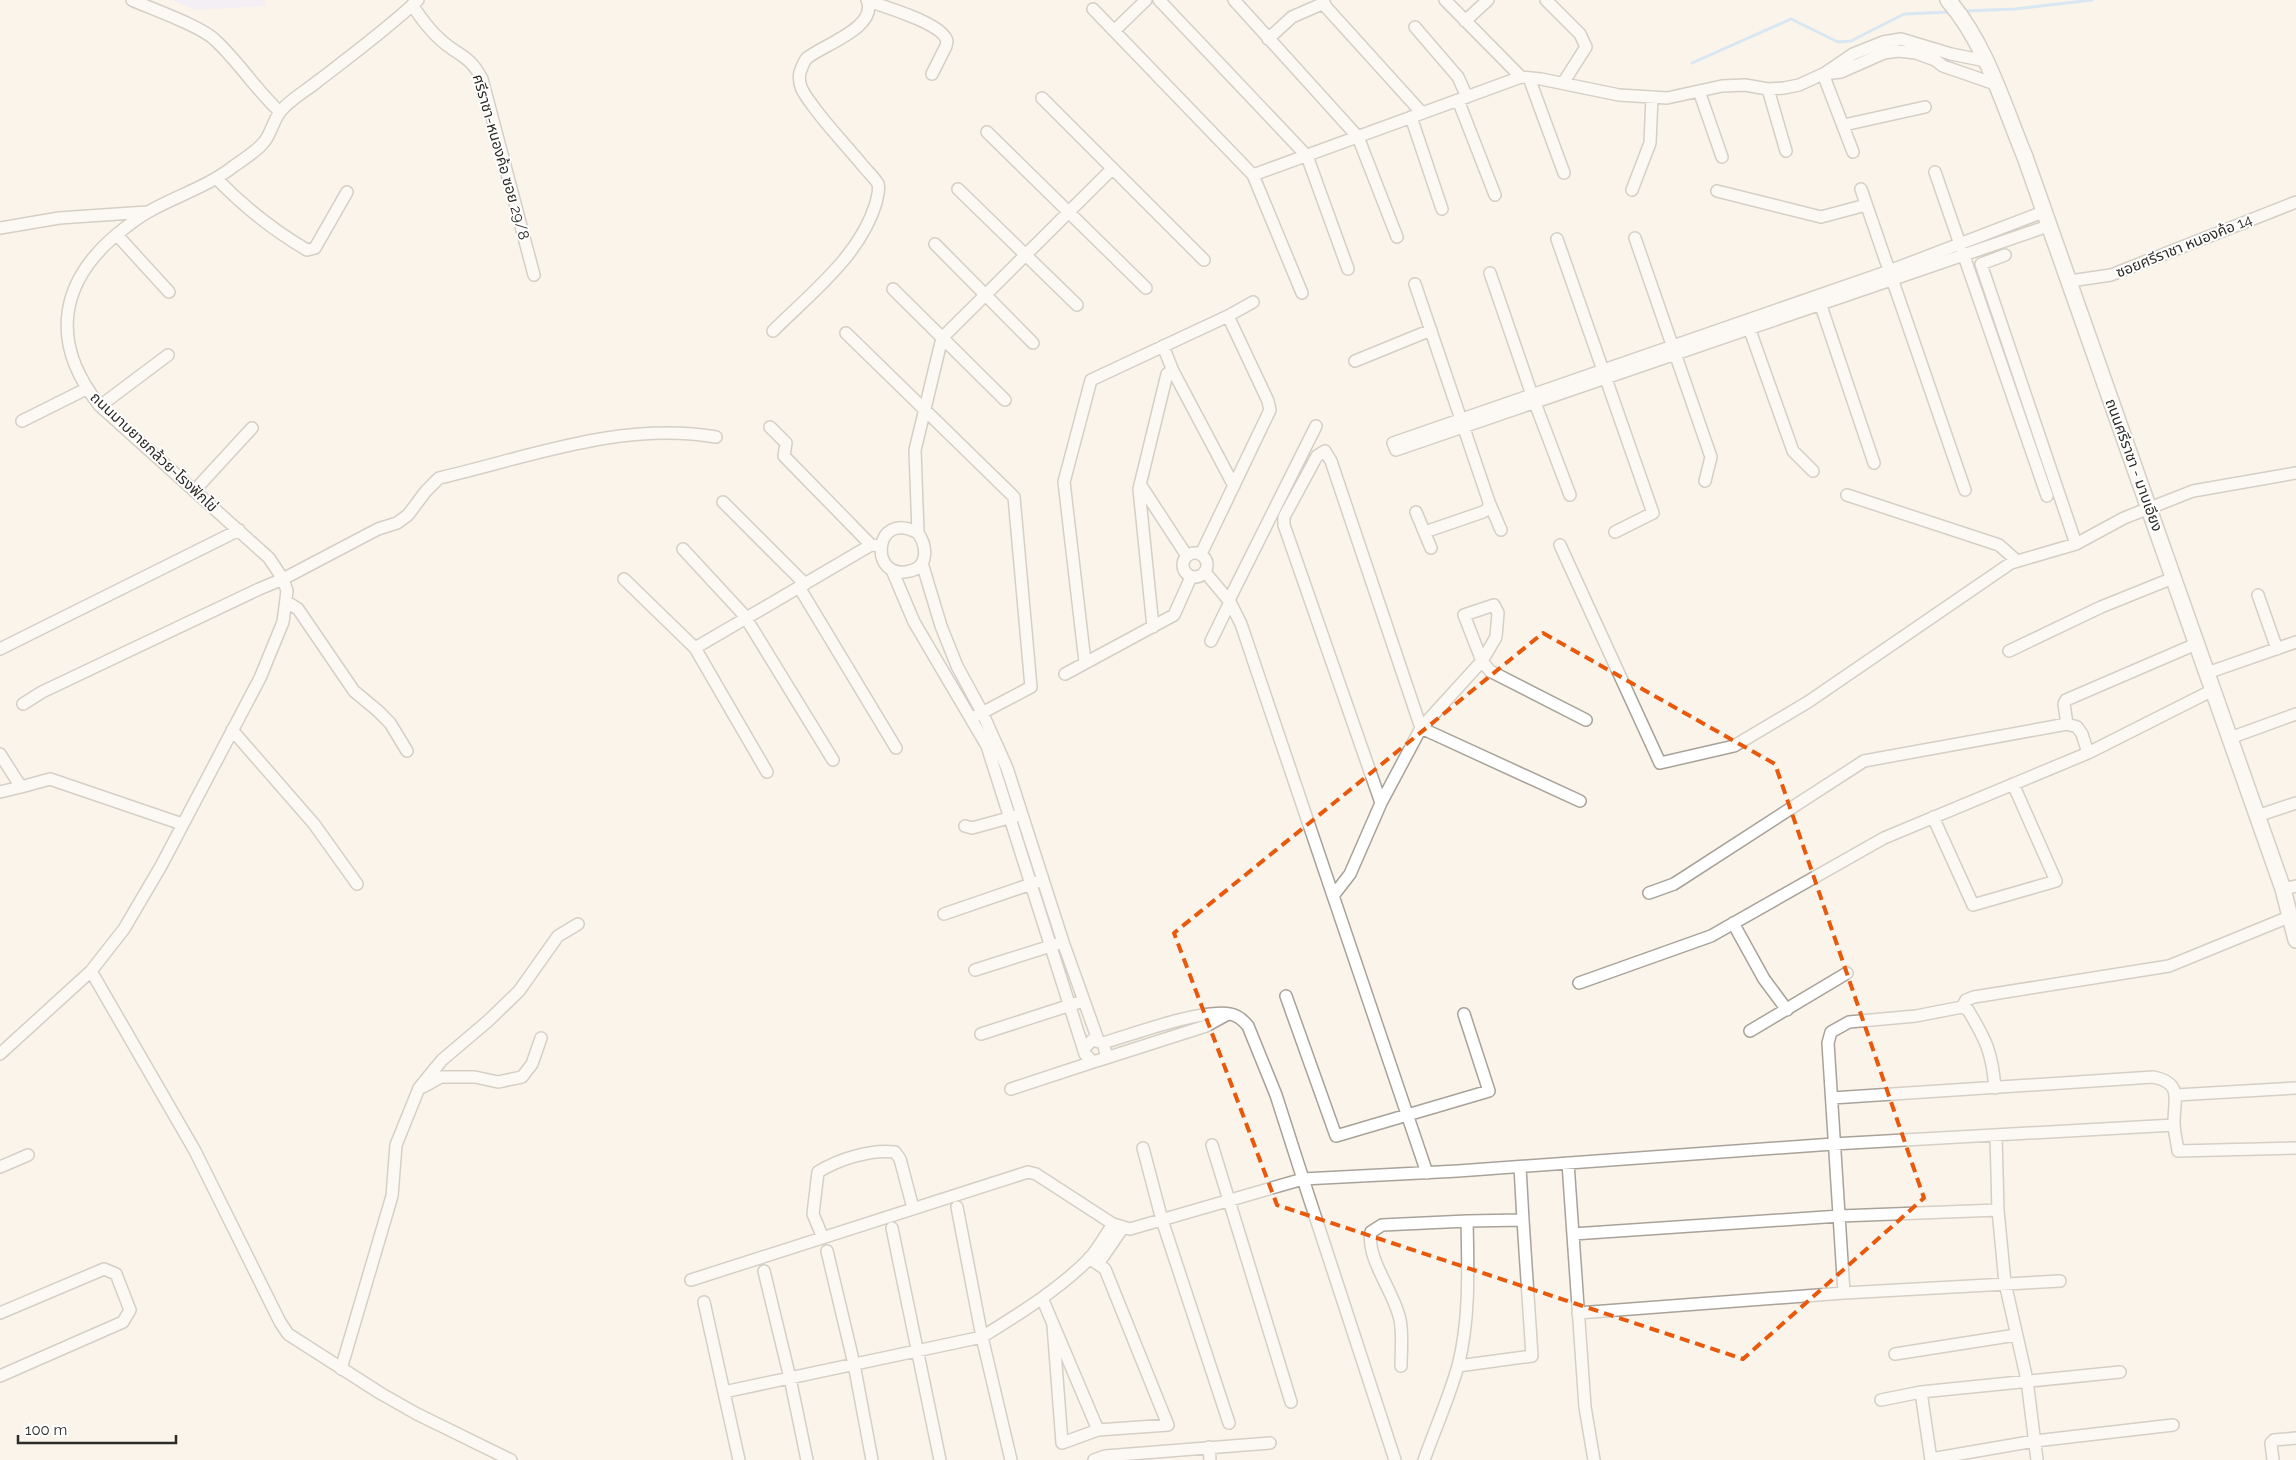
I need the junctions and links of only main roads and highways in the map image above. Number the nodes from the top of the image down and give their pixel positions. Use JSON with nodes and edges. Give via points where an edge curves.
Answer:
{"nodes":[{"id":1,"x":1948,"y":0,"type":"edge"},
{"id":2,"x":2289,"y":888,"type":"edge"},
{"id":3,"x":2296,"y":940,"type":"edge"}],
"edges":[{"from":1,"to":2,"type":"main road","name":"ถนนศรีราชา - มาบเอียง","via":[[1963,17],[1986,61],[2025,158],[2257,816]]},
{"from":2,"to":3,"type":"main road","name":"ถนนศรีราชา - มาบเอียง","via":[[2289,917]]}]}
